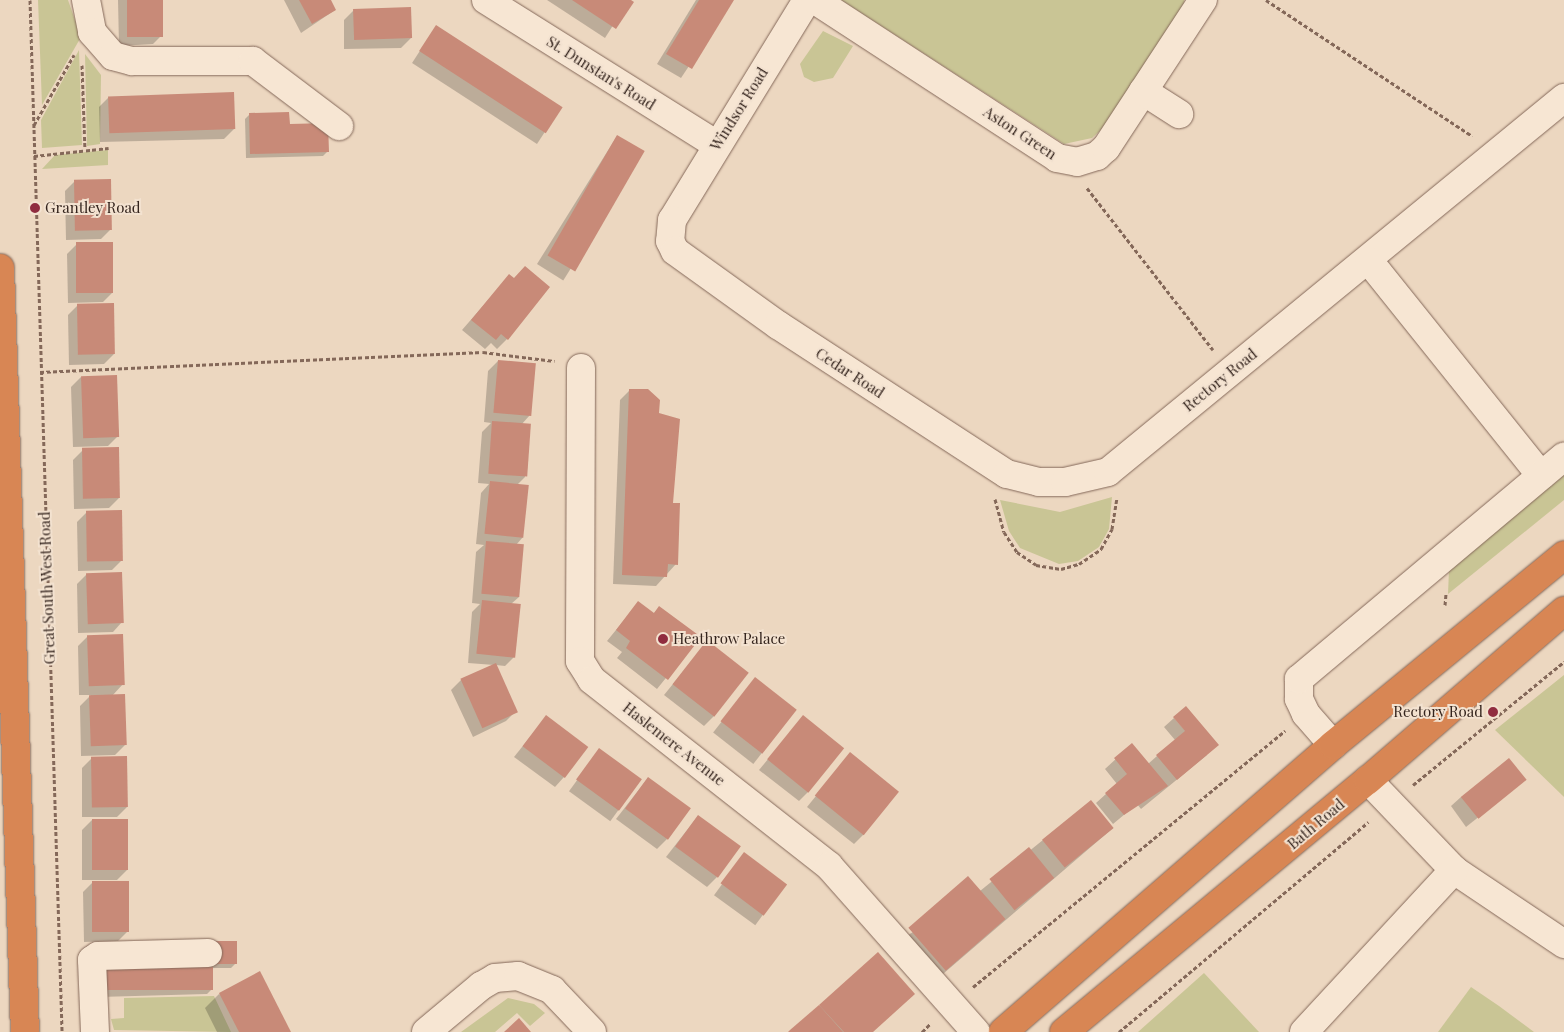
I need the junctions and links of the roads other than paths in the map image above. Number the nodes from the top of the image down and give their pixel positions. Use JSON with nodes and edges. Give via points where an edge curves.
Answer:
{"nodes":[{"id":1,"x":86,"y":0,"type":"edge"},
{"id":2,"x":486,"y":0,"type":"edge"},
{"id":3,"x":807,"y":0,"type":"edge"},
{"id":4,"x":815,"y":0,"type":"edge"},
{"id":5,"x":1203,"y":0,"type":"edge"},
{"id":6,"x":1143,"y":91,"type":"junction"},
{"id":7,"x":1564,"y":98,"type":"edge"},
{"id":8,"x":1179,"y":114,"type":"dead end"},
{"id":9,"x":338,"y":126,"type":"dead end"},
{"id":10,"x":717,"y":145,"type":"junction"},
{"id":11,"x":672,"y":220,"type":"joint"},
{"id":12,"x":1369,"y":261,"type":"junction"},
{"id":13,"x":0,"y":268,"type":"edge"},
{"id":14,"x":581,"y":368,"type":"road end"},
{"id":15,"x":1564,"y":457,"type":"edge"},
{"id":16,"x":1541,"y":476,"type":"junction"},
{"id":17,"x":1065,"y":482,"type":"joint"},
{"id":18,"x":1564,"y":555,"type":"edge"},
{"id":19,"x":1564,"y":611,"type":"edge"},
{"id":20,"x":1333,"y":745,"type":"junction"},
{"id":21,"x":1368,"y":780,"type":"junction"},
{"id":22,"x":1454,"y":870,"type":"junction"},
{"id":23,"x":1564,"y":944,"type":"edge"},
{"id":24,"x":208,"y":953,"type":"dead end"},
{"id":25,"x":25,"y":1032,"type":"edge"},
{"id":26,"x":95,"y":1032,"type":"edge"},
{"id":27,"x":426,"y":1032,"type":"edge"},
{"id":28,"x":592,"y":1032,"type":"edge"},
{"id":29,"x":976,"y":1032,"type":"edge"},
{"id":30,"x":1003,"y":1032,"type":"edge"},
{"id":31,"x":1064,"y":1032,"type":"edge"},
{"id":32,"x":1304,"y":1032,"type":"edge"}],
"edges":[{"from":1,"to":9,"type":"street","via":[[86,37],[121,60],[253,61]]},
{"from":2,"to":10,"type":"street","name":"St. Dunstan's Road"},
{"from":3,"to":10,"type":"street","name":"Windsor Road"},
{"from":4,"to":6,"type":"street","name":"Aston Green","via":[[1057,158],[1083,160],[1102,153]]},
{"from":5,"to":6,"type":"street"},
{"from":6,"to":8,"type":"street"},
{"from":7,"to":12,"type":"street","name":"Rectory Road","via":[[1490,156]]},
{"from":10,"to":11,"type":"street","name":"Windsor Road"},
{"from":11,"to":17,"type":"street","name":"Cedar Road","via":[[670,241],[681,258],[1008,474]]},
{"from":12,"to":16,"type":"street"},
{"from":12,"to":17,"type":"street","name":"Rectory Road","via":[[1108,472]]},
{"from":13,"to":25,"type":"highway"},
{"from":14,"to":29,"type":"street","name":"Haslemere Avenue","via":[[580,661],[592,680],[829,866]]},
{"from":15,"to":16,"type":"street"},
{"from":16,"to":20,"type":"street","via":[[1311,665],[1299,679],[1299,699],[1306,714]]},
{"from":18,"to":20,"type":"highway"},
{"from":19,"to":21,"type":"highway","name":"Bath Road"},
{"from":20,"to":30,"type":"highway"},
{"from":21,"to":22,"type":"street"},
{"from":21,"to":31,"type":"highway","name":"Bath Road"},
{"from":22,"to":23,"type":"street"},
{"from":22,"to":32,"type":"street"},
{"from":24,"to":26,"type":"street","via":[[98,956],[92,960]]},
{"from":27,"to":28,"type":"street","via":[[481,986],[513,976],[530,977],[546,986]]}]}
